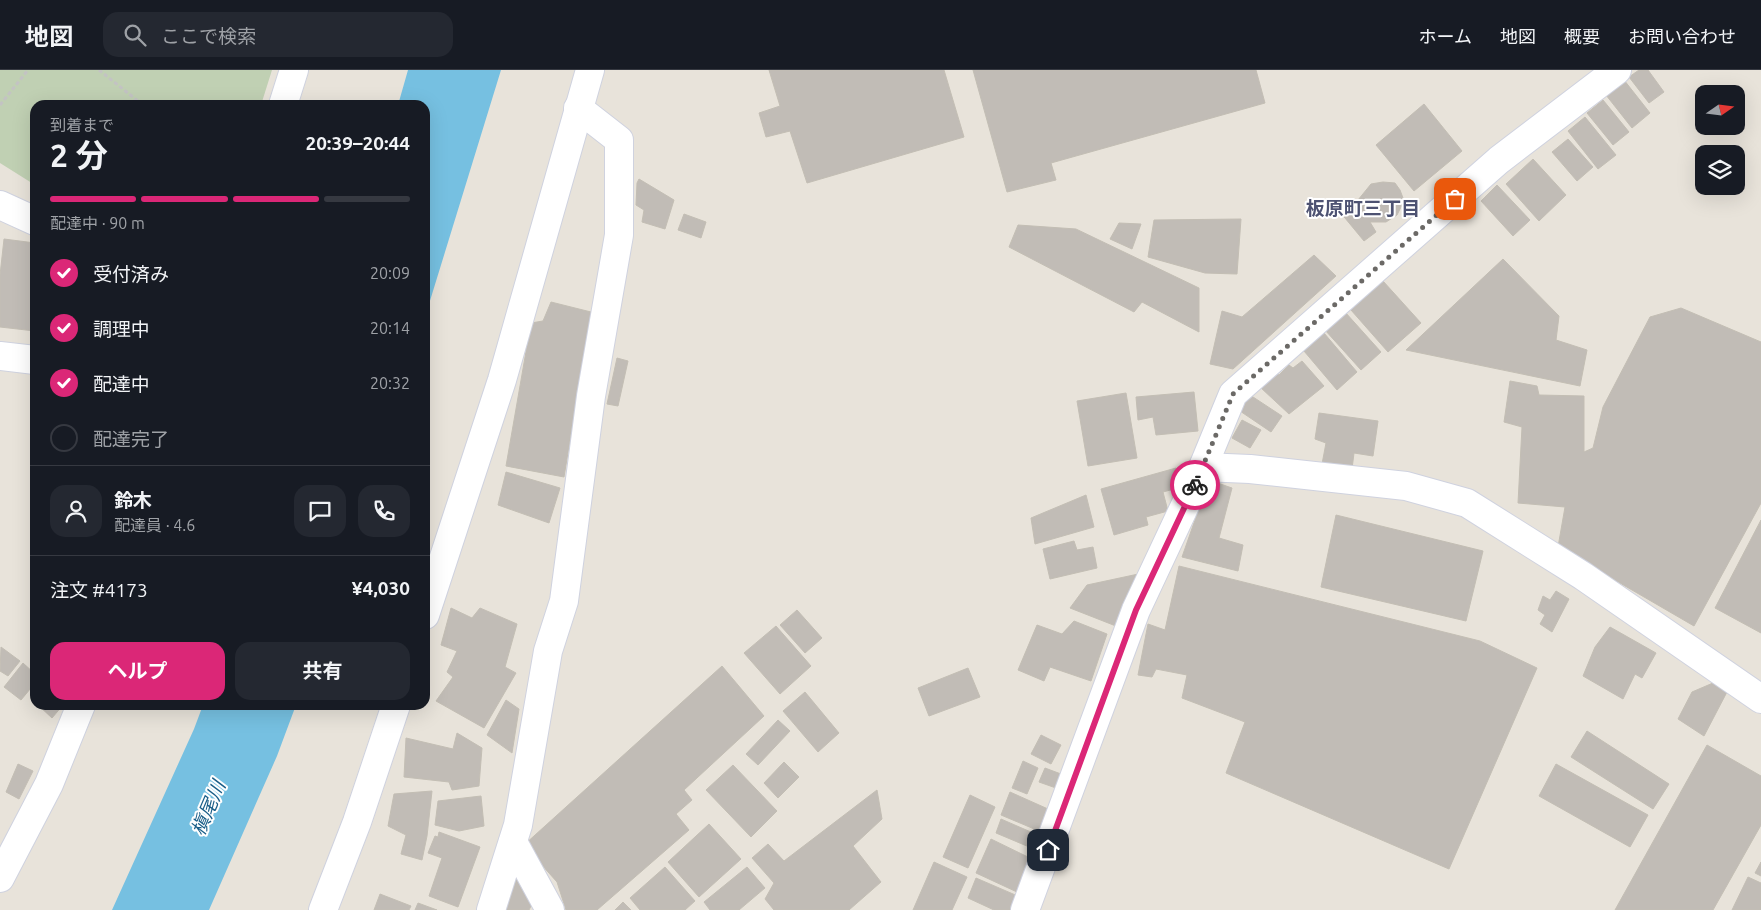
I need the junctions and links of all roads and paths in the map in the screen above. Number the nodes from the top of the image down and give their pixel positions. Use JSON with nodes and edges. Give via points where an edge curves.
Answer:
{"nodes":[{"id":1,"x":28,"y":70,"type":"edge"},
{"id":2,"x":99,"y":70,"type":"edge"},
{"id":3,"x":294,"y":70,"type":"edge"},
{"id":4,"x":590,"y":70,"type":"edge"},
{"id":5,"x":1617,"y":70,"type":"edge"},
{"id":6,"x":137,"y":100,"type":"edge"},
{"id":7,"x":285,"y":100,"type":"edge"},
{"id":8,"x":0,"y":105,"type":"edge"},
{"id":9,"x":578,"y":108,"type":"junction"},
{"id":10,"x":0,"y":205,"type":"edge"},
{"id":11,"x":30,"y":219,"type":"edge"},
{"id":12,"x":0,"y":356,"type":"edge"},
{"id":13,"x":30,"y":359,"type":"edge"},
{"id":14,"x":1203,"y":467,"type":"junction"},
{"id":15,"x":430,"y":601,"type":"edge"},
{"id":16,"x":1761,"y":699,"type":"edge"},
{"id":17,"x":79,"y":710,"type":"edge"},
{"id":18,"x":394,"y":710,"type":"edge"},
{"id":19,"x":514,"y":842,"type":"junction"},
{"id":20,"x":0,"y":878,"type":"edge"},
{"id":21,"x":323,"y":910,"type":"edge"},
{"id":22,"x":491,"y":910,"type":"edge"},
{"id":23,"x":550,"y":910,"type":"edge"},
{"id":24,"x":1025,"y":910,"type":"edge"}],
"edges":[{"from":1,"to":8,"type":"path"},
{"from":2,"to":6,"type":"path"},
{"from":3,"to":7,"type":"street"},
{"from":4,"to":9,"type":"street"},
{"from":5,"to":14,"type":"street","via":[[1499,160],[1233,394]]},
{"from":9,"to":15,"type":"street","via":[[502,380]]},
{"from":9,"to":19,"type":"street","via":[[620,140],[619,235],[592,396],[564,601],[548,651]]},
{"from":10,"to":11,"type":"street"},
{"from":12,"to":13,"type":"street"},
{"from":14,"to":16,"type":"street","via":[[1406,486],[1467,503],[1584,576]]},
{"from":14,"to":24,"type":"street","via":[[1136,610]]},
{"from":17,"to":20,"type":"street","via":[[49,784]]},
{"from":18,"to":21,"type":"street"},
{"from":19,"to":22,"type":"street"},
{"from":19,"to":23,"type":"street"}]}
